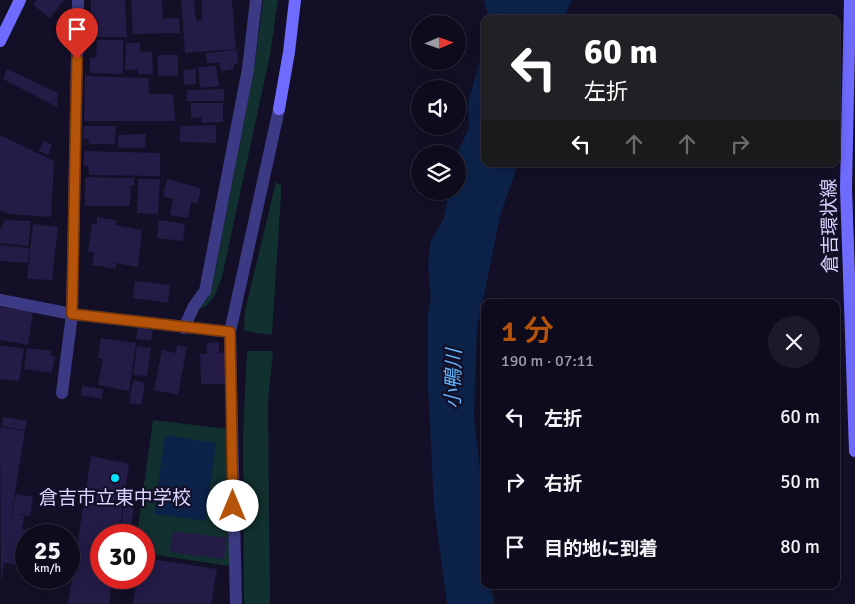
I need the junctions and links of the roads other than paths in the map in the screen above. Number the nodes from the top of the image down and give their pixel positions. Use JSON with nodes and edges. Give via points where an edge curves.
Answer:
{"nodes":[{"id":1,"x":20,"y":0,"type":"edge"},
{"id":2,"x":78,"y":0,"type":"edge"},
{"id":3,"x":256,"y":0,"type":"edge"},
{"id":4,"x":295,"y":0,"type":"edge"},
{"id":5,"x":850,"y":0,"type":"edge"},
{"id":6,"x":0,"y":41,"type":"edge"},
{"id":7,"x":279,"y":109,"type":"joint"},
{"id":8,"x":0,"y":300,"type":"edge"},
{"id":9,"x":72,"y":314,"type":"junction"},
{"id":10,"x":184,"y":328,"type":"junction"},
{"id":11,"x":230,"y":332,"type":"junction"},
{"id":12,"x":62,"y":393,"type":"dead end"},
{"id":13,"x":855,"y":451,"type":"edge"},
{"id":14,"x":236,"y":604,"type":"edge"}],
"edges":[{"from":1,"to":6,"type":"main road"},
{"from":2,"to":9,"type":"street"},
{"from":3,"to":10,"type":"street","via":[[246,78],[205,291]]},
{"from":4,"to":7,"type":"main road"},
{"from":5,"to":13,"type":"main road","name":"倉吉環状線","via":[[846,188]]},
{"from":7,"to":11,"type":"street"},
{"from":8,"to":9,"type":"street"},
{"from":9,"to":10,"type":"street"},
{"from":9,"to":12,"type":"street"},
{"from":10,"to":11,"type":"street"},
{"from":11,"to":14,"type":"street"}]}
